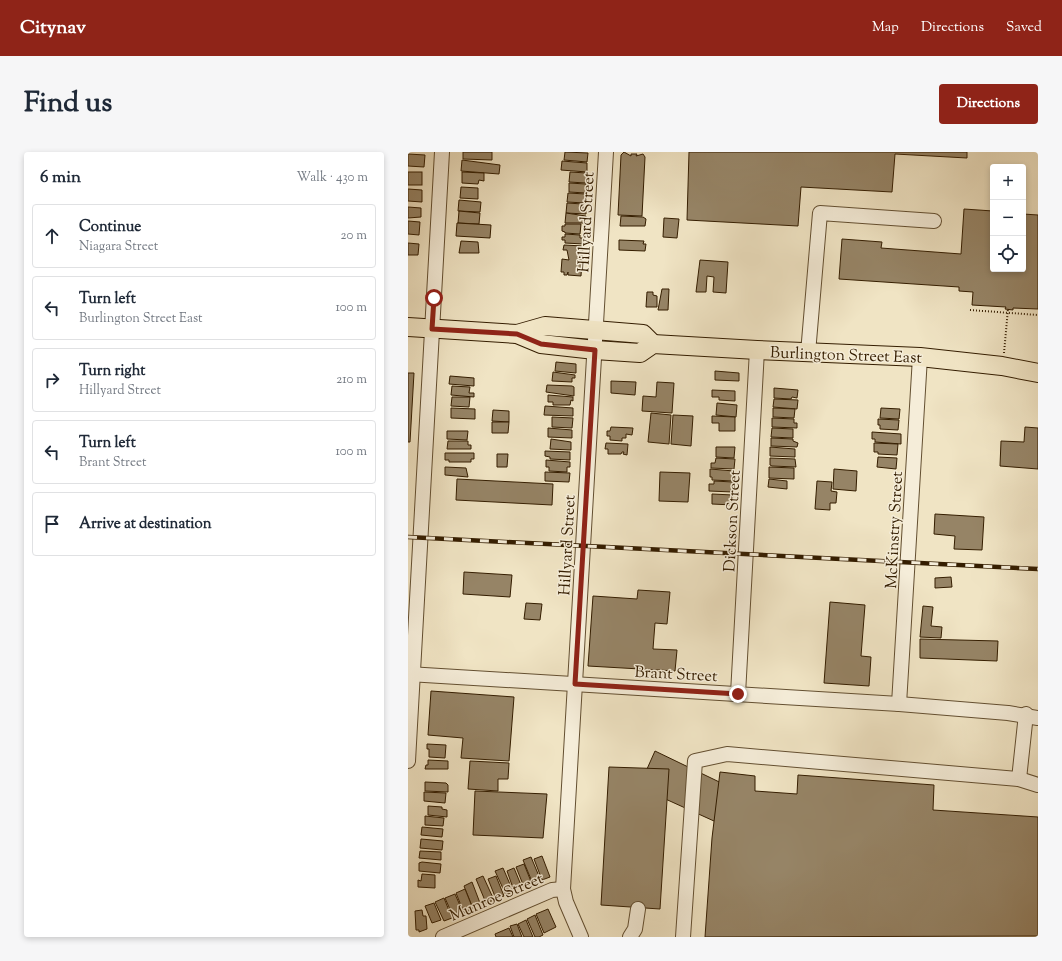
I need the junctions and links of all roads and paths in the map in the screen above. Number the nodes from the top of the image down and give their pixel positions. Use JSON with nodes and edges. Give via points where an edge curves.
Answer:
{"nodes":[{"id":1,"x":442,"y":152,"type":"edge"},
{"id":2,"x":606,"y":152,"type":"edge"},
{"id":3,"x":934,"y":222,"type":"dead end"},
{"id":4,"x":1008,"y":309,"type":"dead end"},
{"id":5,"x":970,"y":310,"type":"dead end"},
{"id":6,"x":1008,"y":313,"type":"junction"},
{"id":7,"x":1038,"y":315,"type":"edge"},
{"id":8,"x":408,"y":327,"type":"edge"},
{"id":9,"x":432,"y":329,"type":"junction"},
{"id":10,"x":596,"y":330,"type":"junction"},
{"id":11,"x":517,"y":334,"type":"junction"},
{"id":12,"x":653,"y":344,"type":"junction"},
{"id":13,"x":595,"y":350,"type":"junction"},
{"id":14,"x":757,"y":350,"type":"junction"},
{"id":15,"x":808,"y":353,"type":"junction"},
{"id":16,"x":920,"y":357,"type":"junction"},
{"id":17,"x":1002,"y":366,"type":"junction"},
{"id":18,"x":1038,"y":373,"type":"edge"},
{"id":19,"x":410,"y":674,"type":"edge"},
{"id":20,"x":575,"y":684,"type":"junction"},
{"id":21,"x":738,"y":694,"type":"junction"},
{"id":22,"x":899,"y":704,"type":"junction"},
{"id":23,"x":1032,"y":716,"type":"edge"},
{"id":24,"x":408,"y":761,"type":"edge"},
{"id":25,"x":1019,"y":779,"type":"junction"},
{"id":26,"x":1038,"y":785,"type":"edge"},
{"id":27,"x":563,"y":889,"type":"junction"},
{"id":28,"x":638,"y":909,"type":"dead end"},
{"id":29,"x":443,"y":937,"type":"edge"},
{"id":30,"x":581,"y":937,"type":"edge"},
{"id":31,"x":630,"y":937,"type":"edge"},
{"id":32,"x":683,"y":937,"type":"edge"}],
"edges":[{"from":1,"to":9,"type":"street"},
{"from":2,"to":10,"type":"street","name":"Hillyard Street"},
{"from":3,"to":15,"type":"street","via":[[820,213]]},
{"from":4,"to":6,"type":"path"},
{"from":5,"to":6,"type":"path"},
{"from":6,"to":7,"type":"path"},
{"from":6,"to":17,"type":"path"},
{"from":8,"to":9,"type":"main road","name":"Burlington Street East"},
{"from":9,"to":11,"type":"main road","name":"Burlington Street East"},
{"from":9,"to":19,"type":"street"},
{"from":10,"to":11,"type":"main road","name":"Burlington Street East","via":[[546,326]]},
{"from":10,"to":12,"type":"main road","name":"Burlington Street East","via":[[643,334]]},
{"from":10,"to":13,"type":"street","name":"Hillyard Street"},
{"from":11,"to":13,"type":"main road","name":"Burlington Street East","via":[[541,344]]},
{"from":12,"to":13,"type":"main road","name":"Burlington Street East","via":[[640,352]]},
{"from":12,"to":14,"type":"main road","name":"Burlington Street East"},
{"from":13,"to":20,"type":"street","name":"Hillyard Street"},
{"from":14,"to":15,"type":"main road","name":"Burlington Street East"},
{"from":14,"to":21,"type":"street","name":"Dickson Street"},
{"from":15,"to":16,"type":"main road","name":"Burlington Street East"},
{"from":16,"to":17,"type":"main road","name":"Burlington Street East"},
{"from":16,"to":22,"type":"street","name":"McKinstry Street"},
{"from":17,"to":18,"type":"main road","name":"Burlington Street East"},
{"from":19,"to":20,"type":"street","name":"Brant Street"},
{"from":19,"to":24,"type":"street"},
{"from":20,"to":21,"type":"street","name":"Brant Street"},
{"from":20,"to":27,"type":"street","name":"Hillyard Street"},
{"from":21,"to":22,"type":"street","name":"Brant Street"},
{"from":22,"to":23,"type":"street","name":"Brant Street"},
{"from":23,"to":25,"type":"street"},
{"from":25,"to":26,"type":"street"},
{"from":25,"to":32,"type":"street","via":[[727,754],[695,761]]},
{"from":27,"to":29,"type":"street","name":"Munroe Street","via":[[552,890]]},
{"from":27,"to":30,"type":"street","name":"Hillyard Street"},
{"from":28,"to":31,"type":"street","via":[[635,930]]}]}
